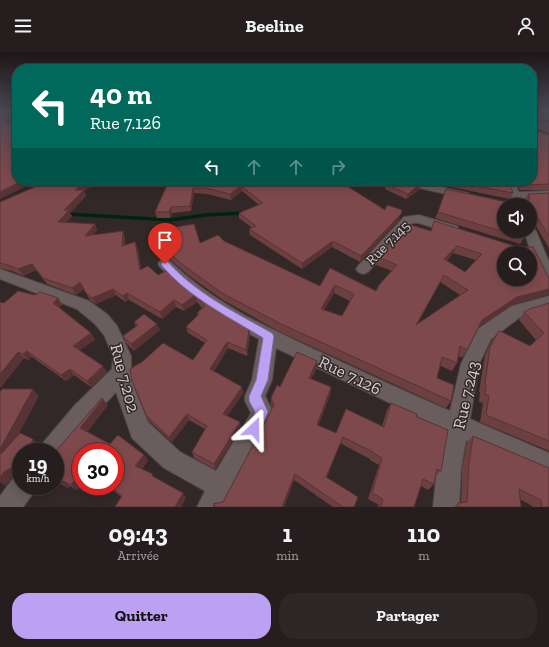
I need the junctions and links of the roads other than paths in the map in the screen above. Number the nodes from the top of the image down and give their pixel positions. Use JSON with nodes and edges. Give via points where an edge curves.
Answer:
{"nodes":[{"id":1,"x":422,"y":186,"type":"edge"},
{"id":2,"x":510,"y":186,"type":"edge"},
{"id":3,"x":549,"y":194,"type":"edge"},
{"id":4,"x":472,"y":197,"type":"edge"},
{"id":5,"x":512,"y":198,"type":"edge"},
{"id":6,"x":528,"y":198,"type":"edge"},
{"id":7,"x":464,"y":232,"type":"edge"},
{"id":8,"x":537,"y":260,"type":"edge"},
{"id":9,"x":165,"y":264,"type":"dead end"},
{"id":10,"x":363,"y":268,"type":"dead end"},
{"id":11,"x":0,"y":274,"type":"edge"},
{"id":12,"x":549,"y":275,"type":"edge"},
{"id":13,"x":549,"y":302,"type":"edge"},
{"id":14,"x":268,"y":336,"type":"junction"},
{"id":15,"x":121,"y":374,"type":"junction"},
{"id":16,"x":459,"y":426,"type":"junction"},
{"id":17,"x":58,"y":443,"type":"edge"},
{"id":18,"x":549,"y":464,"type":"edge"},
{"id":19,"x":17,"y":495,"type":"edge"},
{"id":20,"x":216,"y":497,"type":"edge"},
{"id":21,"x":8,"y":507,"type":"edge"},
{"id":22,"x":446,"y":507,"type":"edge"}],
"edges":[{"from":1,"to":4,"type":"street"},
{"from":2,"to":5,"type":"street"},
{"from":3,"to":6,"type":"street"},
{"from":7,"to":10,"type":"street","name":"Rue 7.145","via":[[419,219],[408,220]]},
{"from":8,"to":12,"type":"street"},
{"from":9,"to":14,"type":"street","name":"Rue 7.126","via":[[194,292]]},
{"from":11,"to":15,"type":"street","name":"Rue 7.202","via":[[83,306],[101,319],[111,331],[122,356]]},
{"from":13,"to":16,"type":"street","name":"Rue 7.243","via":[[518,310],[484,334],[470,364]]},
{"from":14,"to":16,"type":"street","name":"Rue 7.126"},
{"from":14,"to":20,"type":"street","name":"Rue 7.202","via":[[262,380],[255,396],[255,401],[262,412]]},
{"from":15,"to":17,"type":"street","via":[[94,400]]},
{"from":15,"to":20,"type":"street","name":"Rue 7.202","via":[[140,430]]},
{"from":16,"to":18,"type":"street","name":"Rue 7.126"},
{"from":16,"to":22,"type":"street","name":"Rue 7.243","via":[[449,469]]},
{"from":19,"to":21,"type":"street"}]}
